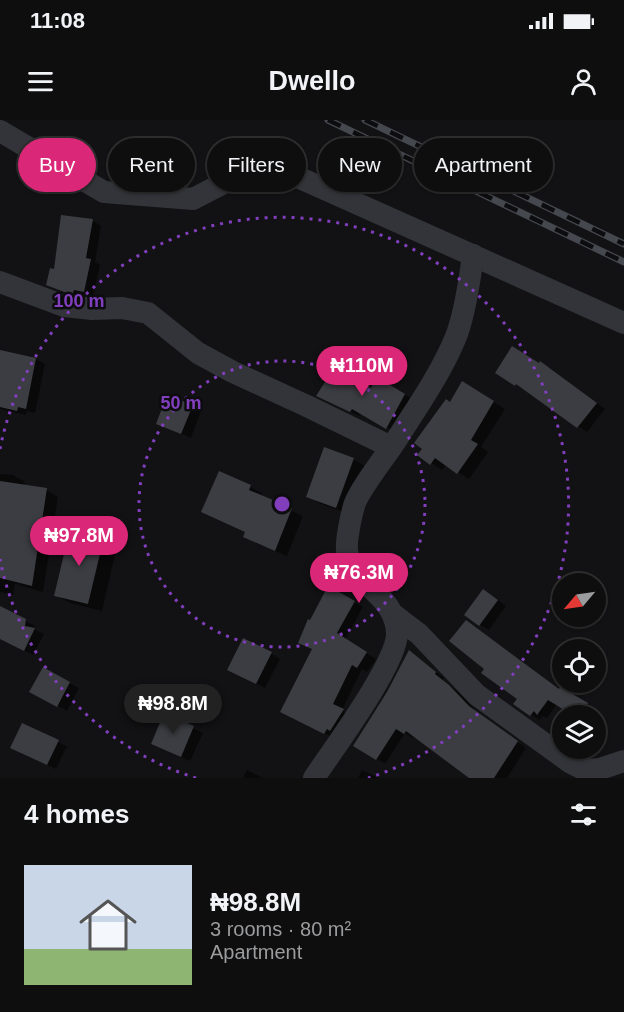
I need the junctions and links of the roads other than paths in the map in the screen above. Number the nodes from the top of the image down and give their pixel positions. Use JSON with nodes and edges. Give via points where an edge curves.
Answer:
{"nodes":[{"id":1,"x":0,"y":131,"type":"edge"},
{"id":2,"x":473,"y":255,"type":"junction"},
{"id":3,"x":0,"y":282,"type":"edge"},
{"id":4,"x":624,"y":323,"type":"edge"},
{"id":5,"x":391,"y":447,"type":"junction"},
{"id":6,"x":394,"y":615,"type":"junction"},
{"id":7,"x":624,"y":761,"type":"edge"},
{"id":8,"x":314,"y":778,"type":"edge"}],
"edges":[{"from":1,"to":2,"type":"street","via":[[104,192],[193,199],[264,162]]},
{"from":2,"to":4,"type":"street"},
{"from":2,"to":5,"type":"street","via":[[456,337],[440,372]]},
{"from":3,"to":5,"type":"street","via":[[64,306],[148,313],[198,352],[233,372]]},
{"from":5,"to":6,"type":"street","via":[[354,504],[347,549],[358,576],[378,593]]},
{"from":6,"to":7,"type":"street","via":[[419,634],[477,695],[571,763],[585,770]]},
{"from":6,"to":8,"type":"street","via":[[397,636],[387,661],[371,693]]}]}
